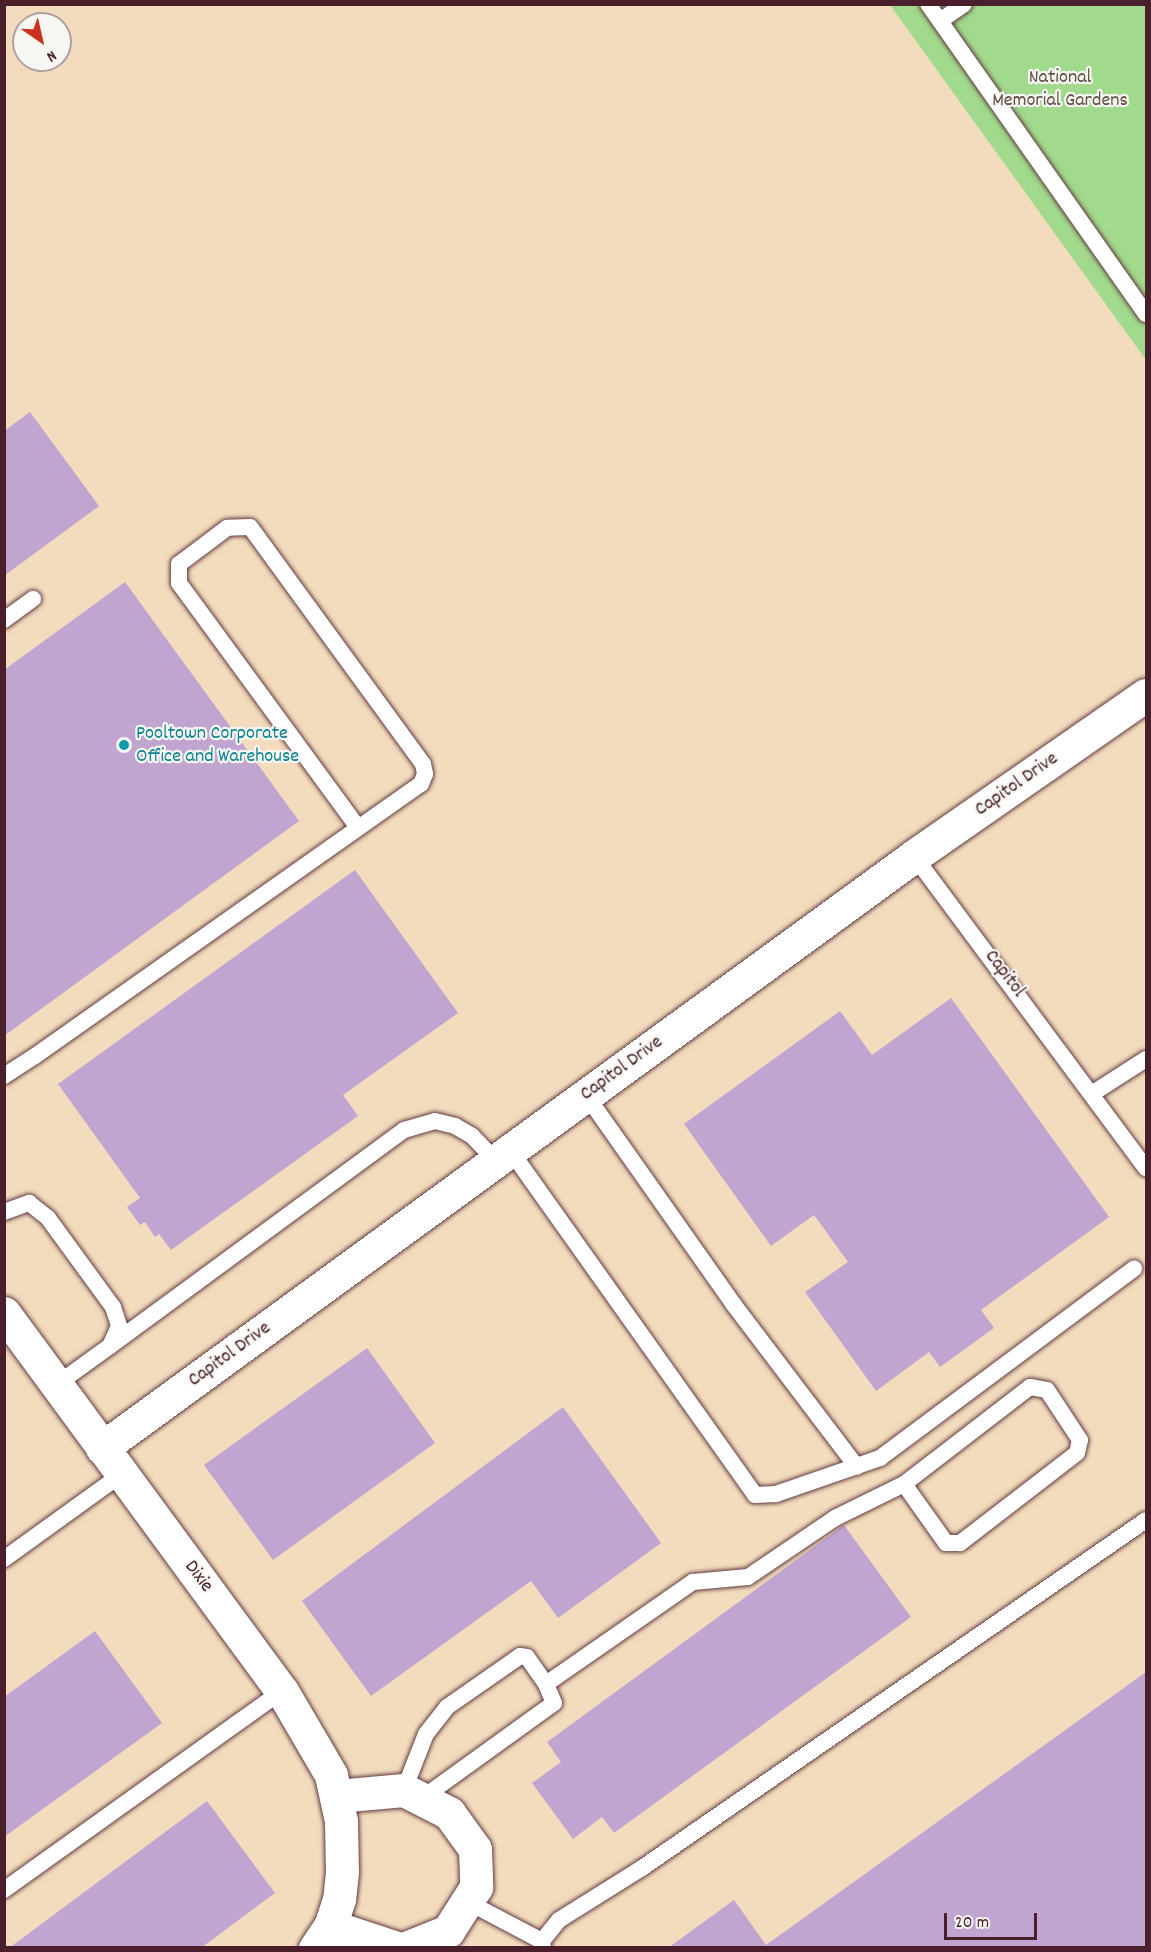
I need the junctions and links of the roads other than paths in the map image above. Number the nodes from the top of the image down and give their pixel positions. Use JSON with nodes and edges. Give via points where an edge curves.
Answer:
{"nodes":[{"id":1,"x":928,"y":4,"type":"edge"},
{"id":2,"x":964,"y":4,"type":"edge"},
{"id":3,"x":940,"y":21,"type":"junction"},
{"id":4,"x":1146,"y":314,"type":"edge"},
{"id":5,"x":33,"y":599,"type":"dead end"},
{"id":6,"x":4,"y":621,"type":"edge"},
{"id":7,"x":1146,"y":695,"type":"edge"},
{"id":8,"x":358,"y":828,"type":"junction"},
{"id":9,"x":914,"y":856,"type":"junction"},
{"id":10,"x":1146,"y":1059,"type":"edge"},
{"id":11,"x":4,"y":1076,"type":"edge"},
{"id":12,"x":1094,"y":1093,"type":"junction"},
{"id":13,"x":586,"y":1095,"type":"junction"},
{"id":14,"x":503,"y":1156,"type":"junction"},
{"id":15,"x":1146,"y":1168,"type":"edge"},
{"id":16,"x":4,"y":1212,"type":"edge"},
{"id":17,"x":1134,"y":1269,"type":"dead end"},
{"id":18,"x":4,"y":1313,"type":"edge"},
{"id":19,"x":110,"y":1346,"type":"junction"},
{"id":20,"x":56,"y":1384,"type":"junction"},
{"id":21,"x":102,"y":1448,"type":"junction"},
{"id":22,"x":857,"y":1467,"type":"junction"},
{"id":23,"x":122,"y":1474,"type":"junction"},
{"id":24,"x":904,"y":1484,"type":"junction"},
{"id":25,"x":1146,"y":1520,"type":"edge"},
{"id":26,"x":4,"y":1559,"type":"edge"},
{"id":27,"x":546,"y":1684,"type":"junction"},
{"id":28,"x":282,"y":1691,"type":"junction"},
{"id":29,"x":413,"y":1795,"type":"junction"},
{"id":30,"x":337,"y":1796,"type":"junction"},
{"id":31,"x":4,"y":1890,"type":"edge"},
{"id":32,"x":466,"y":1901,"type":"junction"},
{"id":33,"x":323,"y":1936,"type":"edge"},
{"id":34,"x":365,"y":1942,"type":"edge"},
{"id":35,"x":542,"y":1944,"type":"edge"},
{"id":36,"x":397,"y":1947,"type":"edge"},
{"id":37,"x":406,"y":1947,"type":"edge"}],
"edges":[{"from":1,"to":3,"type":"lane"},
{"from":2,"to":3,"type":"lane"},
{"from":3,"to":4,"type":"lane"},
{"from":5,"to":6,"type":"lane"},
{"from":7,"to":9,"type":"street","name":"Capitol Drive"},
{"from":8,"to":8,"type":"lane","via":[[179,583],[179,564],[227,528],[250,527],[423,764],[425,774],[421,783]]},
{"from":8,"to":11,"type":"lane"},
{"from":9,"to":12,"type":"lane","name":"Capitol"},
{"from":9,"to":13,"type":"street","name":"Capitol Drive"},
{"from":10,"to":12,"type":"lane"},
{"from":12,"to":15,"type":"lane","name":"Capitol"},
{"from":13,"to":14,"type":"street","name":"Capitol Drive"},
{"from":13,"to":22,"type":"lane","via":[[734,1305]]},
{"from":14,"to":19,"type":"lane","via":[[455,1126],[435,1121],[404,1130]]},
{"from":14,"to":21,"type":"street","name":"Capitol Drive"},
{"from":14,"to":22,"type":"lane","via":[[754,1495],[776,1494]]},
{"from":16,"to":19,"type":"lane","via":[[29,1203],[48,1218],[113,1307],[119,1326]]},
{"from":17,"to":22,"type":"lane","via":[[880,1458]]},
{"from":18,"to":20,"type":"street","name":"Dixie"},
{"from":19,"to":20,"type":"lane"},
{"from":20,"to":21,"type":"street","name":"Dixie"},
{"from":21,"to":23,"type":"street","name":"Dixie"},
{"from":23,"to":26,"type":"lane"},
{"from":23,"to":28,"type":"street","name":"Dixie"},
{"from":24,"to":24,"type":"lane","via":[[1030,1387],[1047,1390],[1080,1440],[1077,1453],[960,1543],[946,1543]]},
{"from":24,"to":27,"type":"lane","via":[[835,1518],[748,1576],[693,1582]]},
{"from":25,"to":35,"type":"lane","via":[[642,1868],[559,1920]]},
{"from":27,"to":29,"type":"lane","via":[[554,1703]]},
{"from":27,"to":29,"type":"lane","via":[[527,1657],[519,1656],[447,1707],[426,1734]]},
{"from":28,"to":30,"type":"street","name":"Dixie","via":[[310,1734]]},
{"from":28,"to":31,"type":"lane"},
{"from":29,"to":30,"type":"street"},
{"from":29,"to":32,"type":"street","via":[[449,1812],[475,1848],[476,1887]]},
{"from":30,"to":33,"type":"street","name":"Dixie","via":[[342,1861],[339,1899]]},
{"from":32,"to":35,"type":"lane"},
{"from":32,"to":37,"type":"street","via":[[447,1931]]},
{"from":33,"to":34,"type":"street"},
{"from":34,"to":36,"type":"street"}]}
